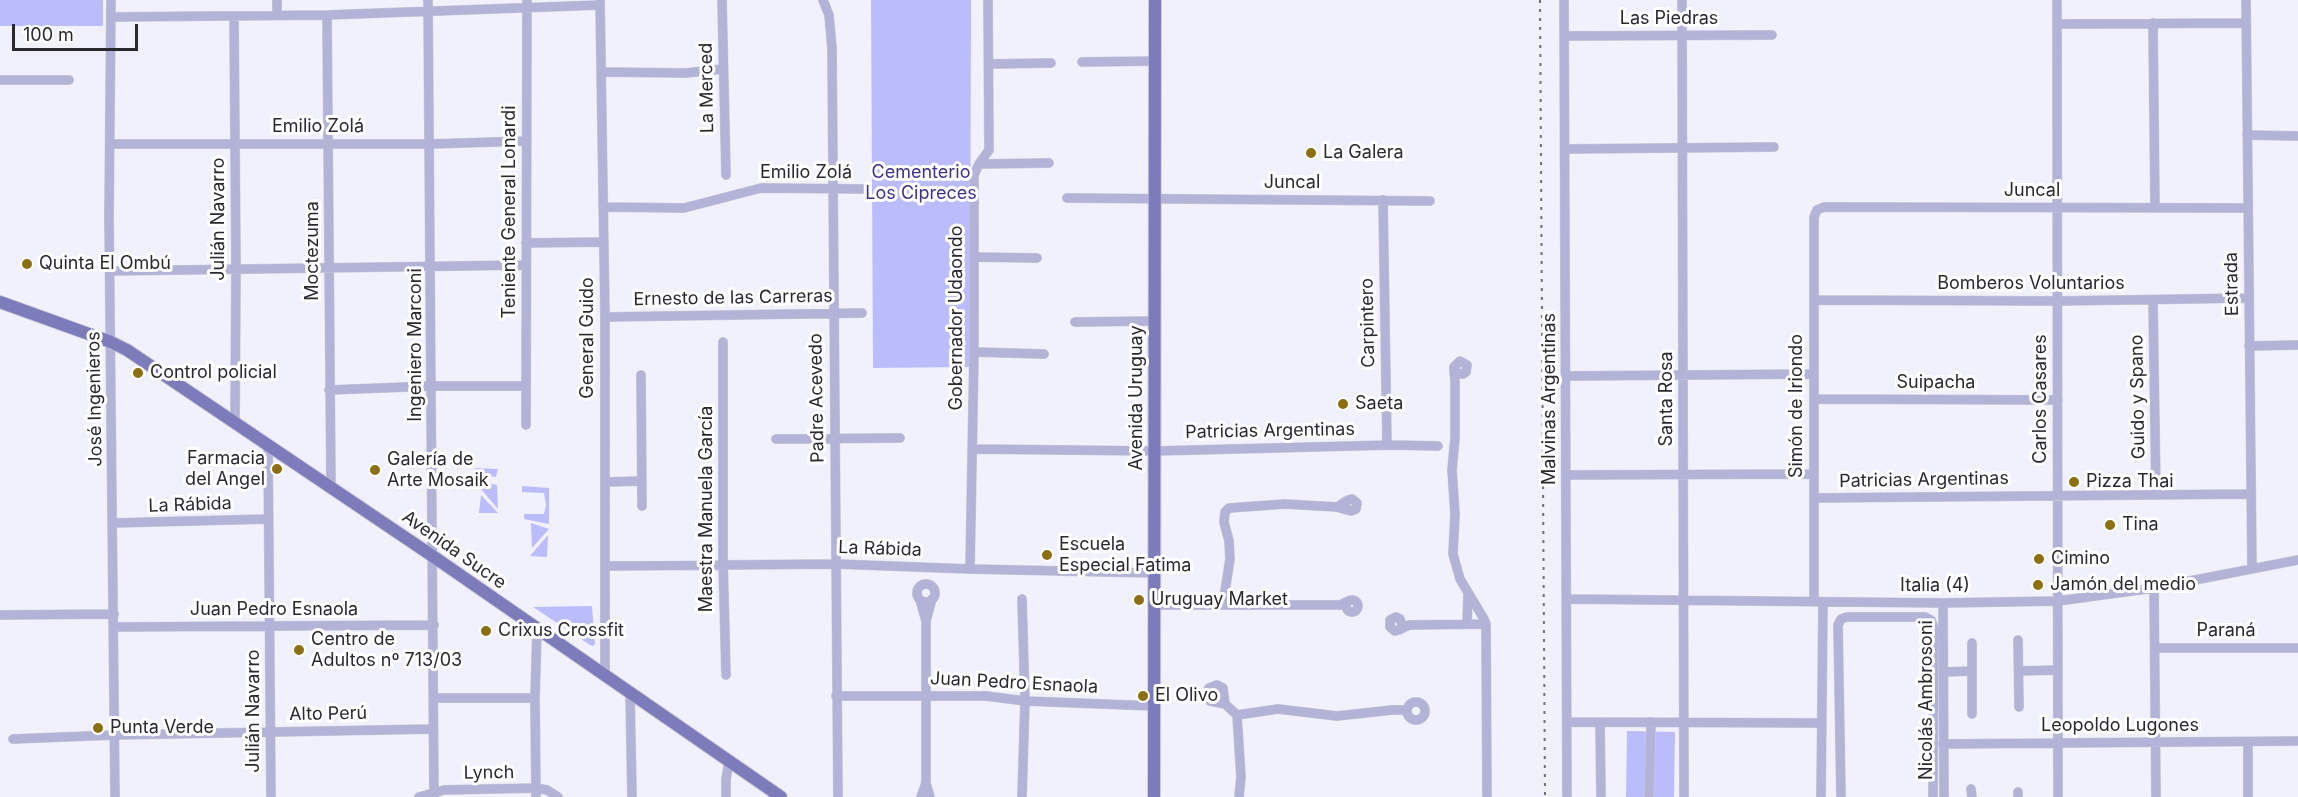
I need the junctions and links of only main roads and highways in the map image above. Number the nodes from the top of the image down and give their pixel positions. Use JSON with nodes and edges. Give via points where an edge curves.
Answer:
{"nodes":[{"id":1,"x":1155,"y":0,"type":"edge"},
{"id":2,"x":0,"y":302,"type":"edge"},
{"id":3,"x":781,"y":797,"type":"edge"},
{"id":4,"x":1154,"y":797,"type":"edge"}],
"edges":[{"from":1,"to":4,"type":"main road","name":"Avenida Uruguay"},
{"from":2,"to":3,"type":"main road","name":"Avenida Sucre","via":[[111,342],[142,360]]}]}
